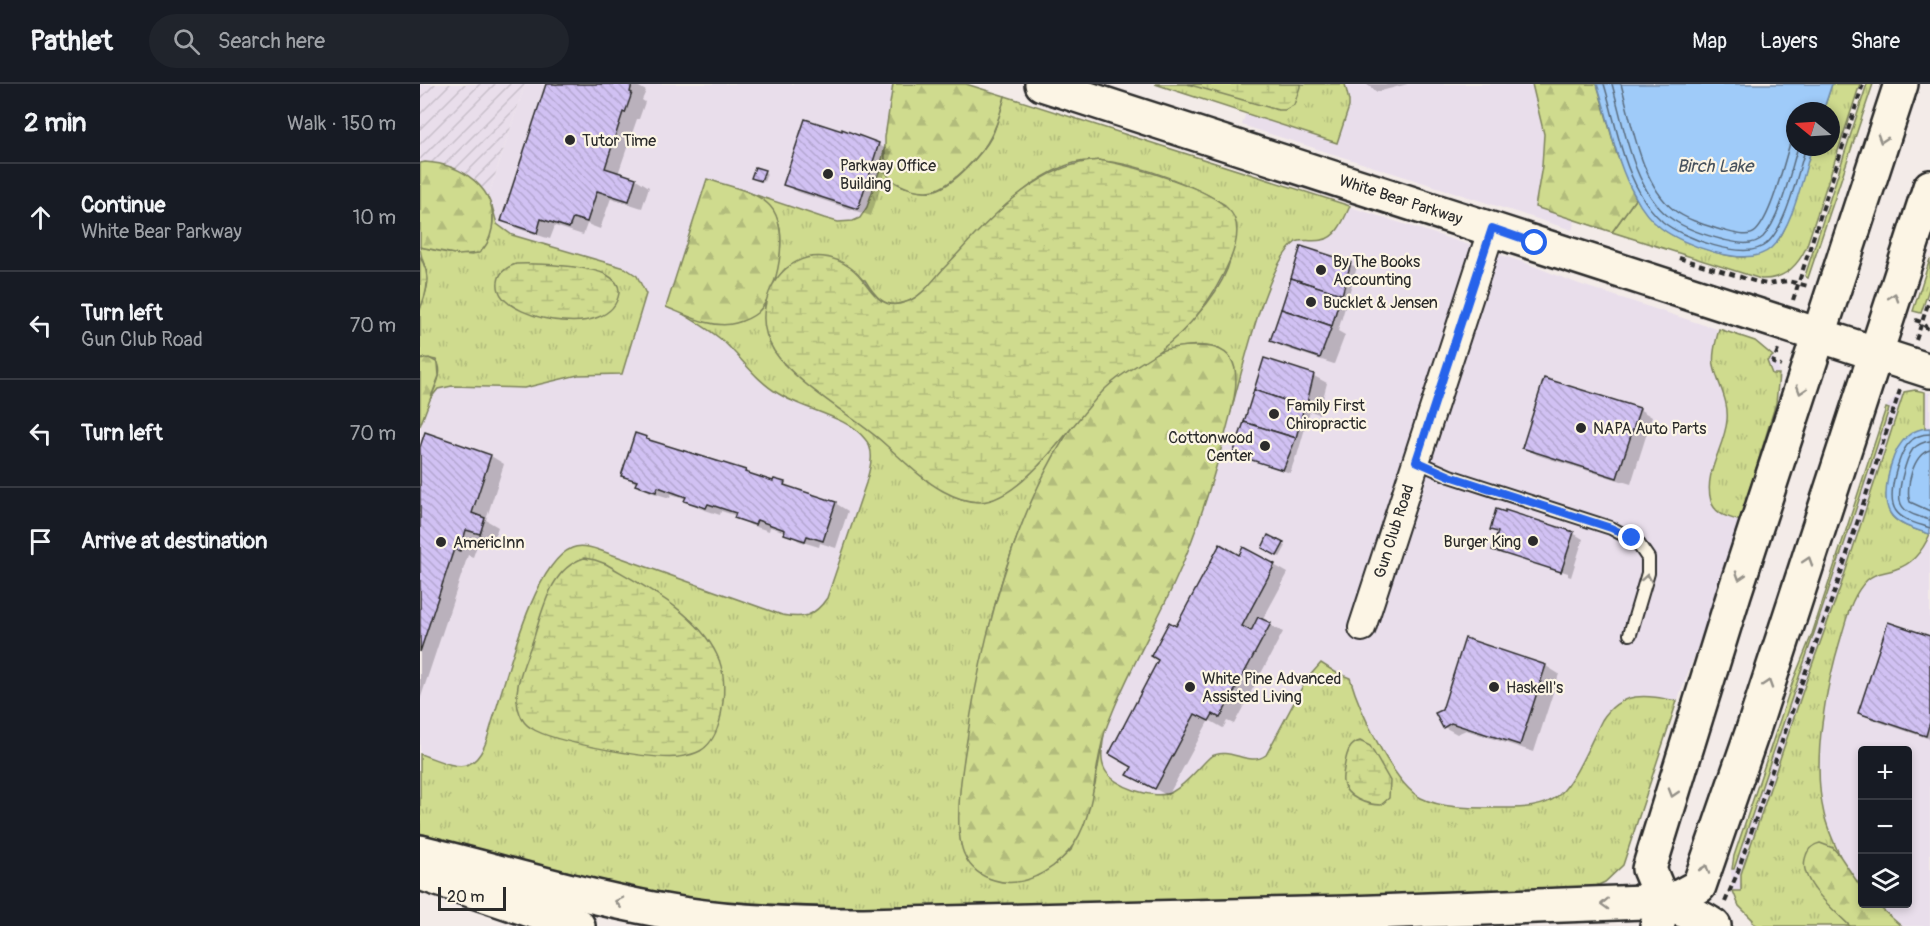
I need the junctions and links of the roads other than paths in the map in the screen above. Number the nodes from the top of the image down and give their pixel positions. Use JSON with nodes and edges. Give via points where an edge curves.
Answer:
{"nodes":[{"id":1,"x":1042,"y":84,"type":"edge"},
{"id":2,"x":1901,"y":84,"type":"edge"},
{"id":3,"x":1930,"y":187,"type":"edge"},
{"id":4,"x":1492,"y":228,"type":"junction"},
{"id":5,"x":1819,"y":335,"type":"junction"},
{"id":6,"x":1876,"y":353,"type":"junction"},
{"id":7,"x":1919,"y":367,"type":"edge"},
{"id":8,"x":1416,"y":461,"type":"junction"},
{"id":9,"x":1362,"y":628,"type":"dead end"},
{"id":10,"x":1630,"y":634,"type":"dead end"},
{"id":11,"x":420,"y":852,"type":"edge"},
{"id":12,"x":420,"y":873,"type":"edge"},
{"id":13,"x":1660,"y":915,"type":"edge"},
{"id":14,"x":1719,"y":916,"type":"edge"},
{"id":15,"x":578,"y":926,"type":"edge"}],
"edges":[{"from":1,"to":4,"type":"main road","name":"White Bear Parkway"},
{"from":2,"to":5,"type":"main road","one_way":true},
{"from":6,"to":3,"type":"main road","one_way":true},
{"from":4,"to":5,"type":"main road","name":"White Bear Parkway"},
{"from":4,"to":8,"type":"street","name":"Gun Club Road"},
{"from":5,"to":6,"type":"main road","name":"White Bear Parkway"},
{"from":5,"to":13,"type":"main road","one_way":true,"via":[[1649,869]]},
{"from":6,"to":7,"type":"main road","name":"White Bear Parkway"},
{"from":13,"to":6,"type":"main road","one_way":true,"via":[[1699,886]]},
{"from":8,"to":9,"type":"street","name":"Gun Club Road"},
{"from":10,"to":8,"type":"lane","one_way":true,"via":[[1648,573],[1648,558],[1637,542],[1611,528],[1450,476]]},
{"from":13,"to":11,"type":"main road","one_way":true,"via":[[1644,902],[1348,913],[784,924],[701,917],[639,906]]},
{"from":12,"to":15,"type":"main road"},
{"from":13,"to":14,"type":"main road"}]}
